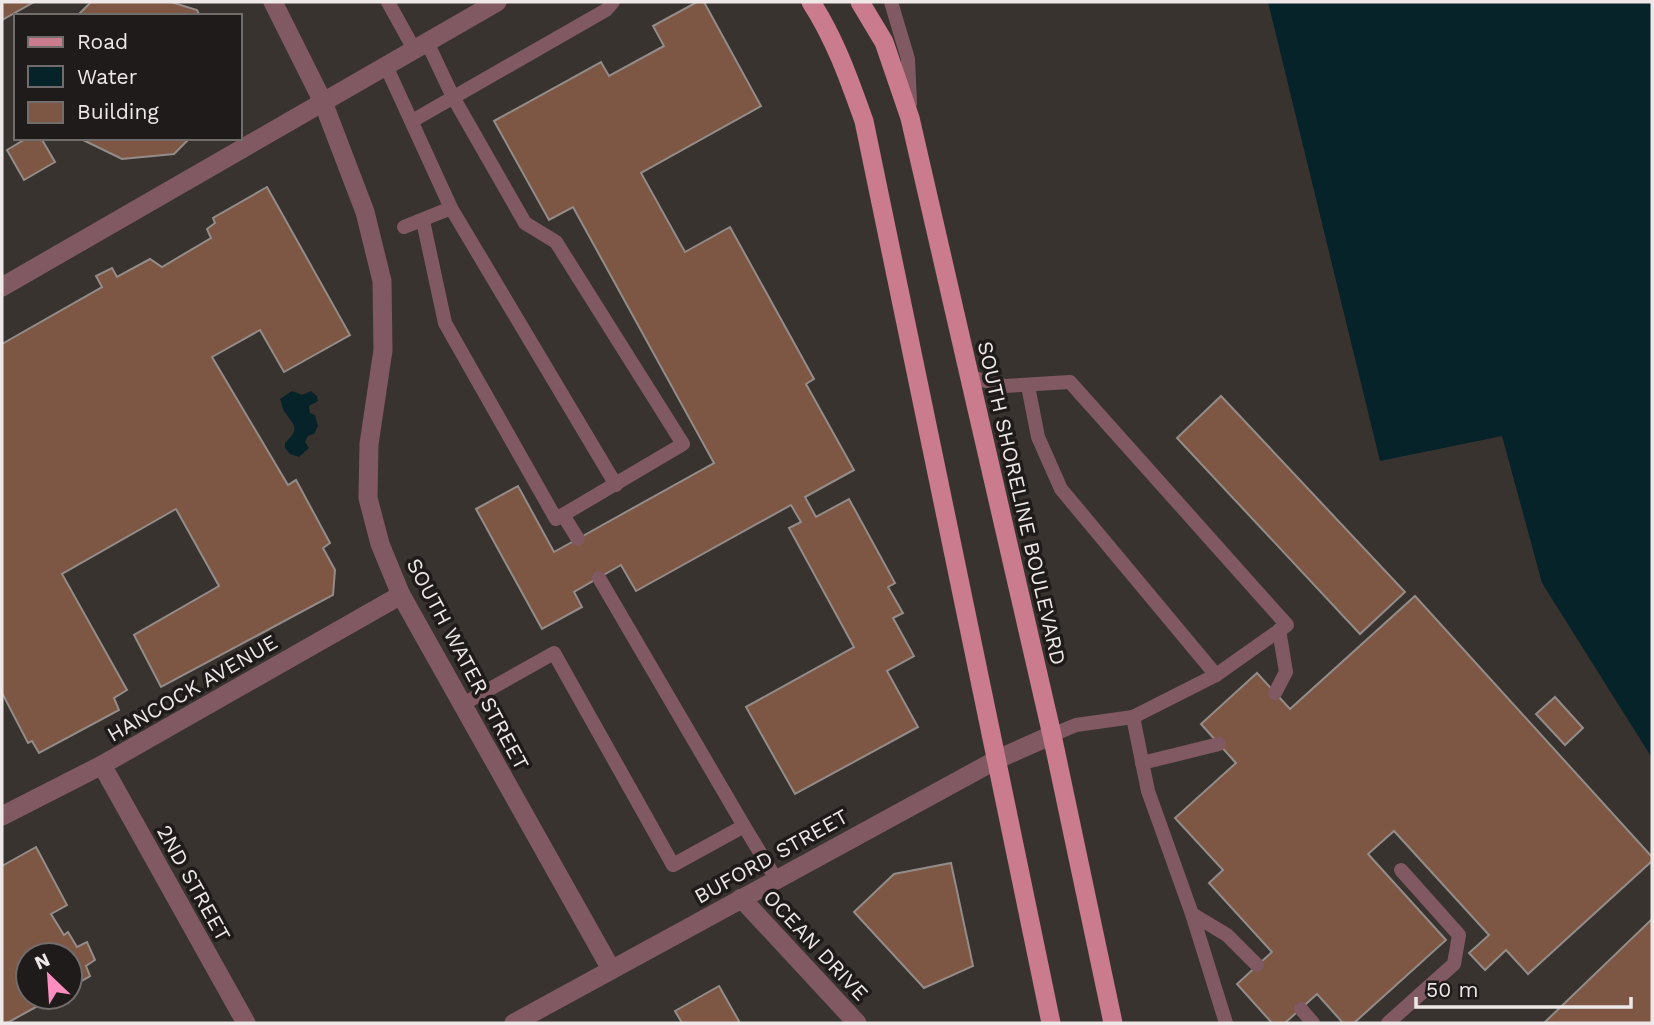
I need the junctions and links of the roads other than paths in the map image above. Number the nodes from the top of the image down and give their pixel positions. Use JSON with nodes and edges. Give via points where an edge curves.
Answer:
{"nodes":[{"id":1,"x":273,"y":2,"type":"edge"},
{"id":2,"x":388,"y":2,"type":"edge"},
{"id":3,"x":497,"y":2,"type":"edge"},
{"id":4,"x":613,"y":2,"type":"edge"},
{"id":5,"x":811,"y":2,"type":"edge"},
{"id":6,"x":860,"y":2,"type":"edge"},
{"id":7,"x":891,"y":2,"type":"edge"},
{"id":8,"x":420,"y":46,"type":"junction"},
{"id":9,"x":386,"y":66,"type":"junction"},
{"id":10,"x":453,"y":97,"type":"junction"},
{"id":11,"x":323,"y":102,"type":"junction"},
{"id":12,"x":910,"y":118,"type":"junction"},
{"id":13,"x":412,"y":121,"type":"junction"},
{"id":14,"x":451,"y":208,"type":"junction"},
{"id":15,"x":423,"y":221,"type":"junction"},
{"id":16,"x":404,"y":227,"type":"dead end"},
{"id":17,"x":2,"y":287,"type":"edge"},
{"id":18,"x":970,"y":377,"type":"junction"},
{"id":19,"x":1028,"y":386,"type":"junction"},
{"id":20,"x":616,"y":485,"type":"junction"},
{"id":21,"x":563,"y":515,"type":"junction"},
{"id":22,"x":578,"y":539,"type":"dead end"},
{"id":23,"x":599,"y":578,"type":"dead end"},
{"id":24,"x":401,"y":595,"type":"junction"},
{"id":25,"x":1283,"y":627,"type":"junction"},
{"id":26,"x":1216,"y":675,"type":"junction"},
{"id":27,"x":1275,"y":693,"type":"dead end"},
{"id":28,"x":463,"y":704,"type":"junction"},
{"id":29,"x":1133,"y":717,"type":"junction"},
{"id":30,"x":1052,"y":735,"type":"junction"},
{"id":31,"x":1219,"y":744,"type":"dead end"},
{"id":32,"x":998,"y":759,"type":"junction"},
{"id":33,"x":1142,"y":763,"type":"junction"},
{"id":34,"x":102,"y":765,"type":"junction"},
{"id":35,"x":2,"y":816,"type":"edge"},
{"id":36,"x":744,"y":826,"type":"junction"},
{"id":37,"x":1401,"y":870,"type":"dead end"},
{"id":38,"x":776,"y":879,"type":"junction"},
{"id":39,"x":741,"y":898,"type":"junction"},
{"id":40,"x":1192,"y":914,"type":"junction"},
{"id":41,"x":1257,"y":965,"type":"dead end"},
{"id":42,"x":611,"y":970,"type":"junction"},
{"id":43,"x":1301,"y":1009,"type":"dead end"},
{"id":44,"x":246,"y":1023,"type":"edge"},
{"id":45,"x":516,"y":1023,"type":"edge"},
{"id":46,"x":857,"y":1023,"type":"edge"},
{"id":47,"x":1051,"y":1023,"type":"edge"},
{"id":48,"x":1113,"y":1023,"type":"edge"},
{"id":49,"x":1226,"y":1023,"type":"edge"},
{"id":50,"x":1313,"y":1023,"type":"edge"},
{"id":51,"x":1388,"y":1023,"type":"edge"}],
"edges":[{"from":1,"to":11,"type":"street","name":"SOUTH WATER STREET"},
{"from":2,"to":8,"type":"lane"},
{"from":3,"to":8,"type":"street"},
{"from":4,"to":10,"type":"lane"},
{"from":5,"to":32,"type":"main road","via":[[826,24],[864,121]]},
{"from":6,"to":12,"type":"main road","name":"SOUTH SHORELINE BOULEVARD","via":[[884,42]]},
{"from":7,"to":12,"type":"lane","via":[[908,59]]},
{"from":8,"to":9,"type":"street"},
{"from":8,"to":10,"type":"lane"},
{"from":9,"to":11,"type":"street"},
{"from":9,"to":13,"type":"lane"},
{"from":10,"to":13,"type":"lane"},
{"from":10,"to":20,"type":"lane","via":[[525,223],[556,242],[683,444]]},
{"from":11,"to":17,"type":"street"},
{"from":11,"to":24,"type":"street","name":"SOUTH WATER STREET","via":[[365,212],[382,281],[383,350],[369,444],[368,498],[372,521]]},
{"from":12,"to":18,"type":"main road","name":"SOUTH SHORELINE BOULEVARD"},
{"from":13,"to":14,"type":"lane"},
{"from":14,"to":15,"type":"lane"},
{"from":14,"to":20,"type":"lane"},
{"from":15,"to":16,"type":"lane"},
{"from":15,"to":21,"type":"lane","via":[[445,323],[556,519]]},
{"from":18,"to":19,"type":"lane","via":[[1005,386]]},
{"from":18,"to":30,"type":"main road","name":"SOUTH SHORELINE BOULEVARD"},
{"from":19,"to":25,"type":"lane","via":[[1070,382]]},
{"from":19,"to":26,"type":"lane","via":[[1038,436],[1061,488]]},
{"from":20,"to":21,"type":"lane"},
{"from":21,"to":22,"type":"lane"},
{"from":23,"to":36,"type":"lane"},
{"from":24,"to":28,"type":"street","name":"SOUTH WATER STREET"},
{"from":24,"to":34,"type":"street","name":"HANCOCK AVENUE"},
{"from":25,"to":26,"type":"lane"},
{"from":25,"to":27,"type":"lane","via":[[1286,671]]},
{"from":26,"to":29,"type":"lane"},
{"from":28,"to":36,"type":"lane","via":[[554,653],[673,865]]},
{"from":28,"to":42,"type":"street","name":"SOUTH WATER STREET"},
{"from":29,"to":30,"type":"lane","via":[[1076,725]]},
{"from":29,"to":33,"type":"lane"},
{"from":30,"to":32,"type":"street","name":"BUFORD STREET"},
{"from":30,"to":48,"type":"main road","name":"SOUTH SHORELINE BOULEVARD"},
{"from":31,"to":33,"type":"lane"},
{"from":32,"to":38,"type":"street","name":"BUFORD STREET"},
{"from":32,"to":47,"type":"main road"},
{"from":33,"to":40,"type":"lane","via":[[1158,824]]},
{"from":34,"to":35,"type":"street","name":"HANCOCK AVENUE"},
{"from":34,"to":44,"type":"street","name":"2ND STREET"},
{"from":36,"to":38,"type":"lane"},
{"from":37,"to":51,"type":"lane","via":[[1459,935],[1454,964]]},
{"from":38,"to":39,"type":"street","name":"BUFORD STREET"},
{"from":39,"to":42,"type":"street","name":"BUFORD STREET"},
{"from":39,"to":46,"type":"street","name":"OCEAN DRIVE"},
{"from":40,"to":41,"type":"lane","via":[[1227,935]]},
{"from":40,"to":49,"type":"lane"},
{"from":42,"to":45,"type":"street","name":"BUFORD STREET"},
{"from":43,"to":50,"type":"lane"}]}
